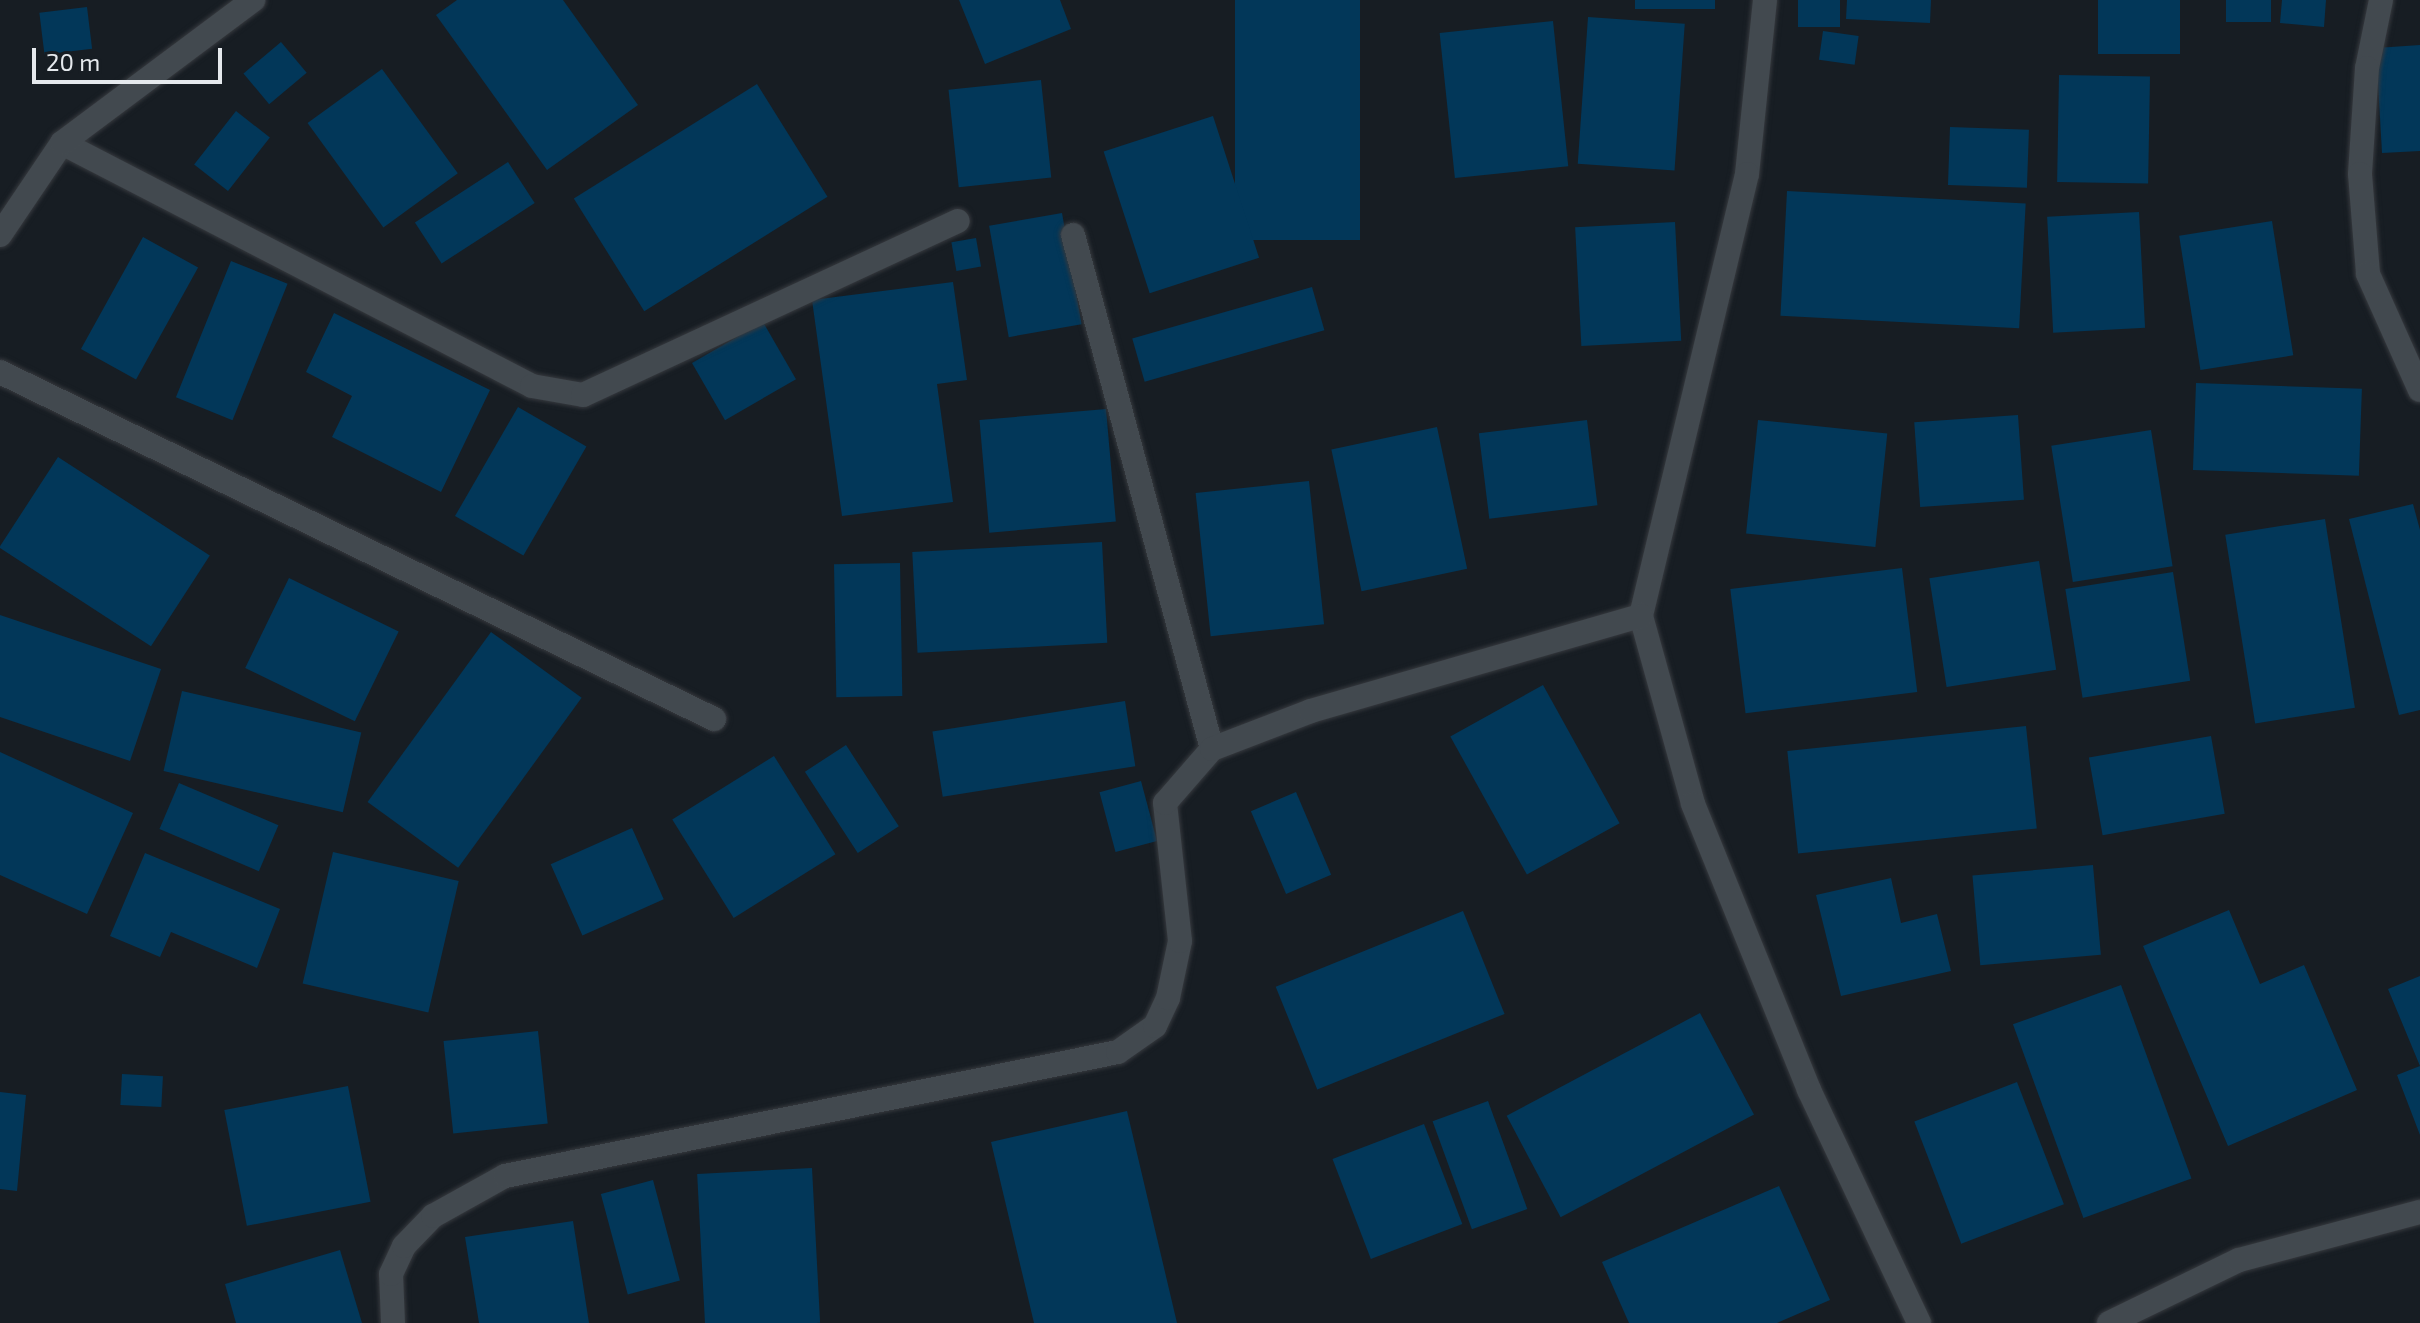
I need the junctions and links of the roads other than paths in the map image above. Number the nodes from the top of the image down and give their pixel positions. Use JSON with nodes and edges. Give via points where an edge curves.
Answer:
{"nodes":[{"id":1,"x":253,"y":0,"type":"edge"},
{"id":2,"x":1765,"y":0,"type":"edge"},
{"id":3,"x":2381,"y":0,"type":"edge"},
{"id":4,"x":62,"y":143,"type":"junction"},
{"id":5,"x":958,"y":221,"type":"dead end"},
{"id":6,"x":0,"y":235,"type":"edge"},
{"id":7,"x":1073,"y":235,"type":"dead end"},
{"id":8,"x":0,"y":372,"type":"edge"},
{"id":9,"x":2420,"y":390,"type":"edge"},
{"id":10,"x":1641,"y":616,"type":"junction"},
{"id":11,"x":714,"y":719,"type":"dead end"},
{"id":12,"x":1212,"y":749,"type":"junction"},
{"id":13,"x":2420,"y":1212,"type":"edge"},
{"id":14,"x":393,"y":1323,"type":"edge"},
{"id":15,"x":1919,"y":1323,"type":"edge"},
{"id":16,"x":2109,"y":1323,"type":"edge"}],
"edges":[{"from":1,"to":4,"type":"street"},
{"from":2,"to":10,"type":"street","via":[[1747,174]]},
{"from":3,"to":9,"type":"street","via":[[2367,68],[2360,174],[2368,274]]},
{"from":4,"to":5,"type":"street","via":[[532,386],[583,395]]},
{"from":4,"to":6,"type":"street"},
{"from":7,"to":12,"type":"street"},
{"from":8,"to":11,"type":"street"},
{"from":10,"to":12,"type":"street","via":[[1311,711]]},
{"from":10,"to":15,"type":"street","via":[[1693,804],[1809,1090]]},
{"from":12,"to":14,"type":"street","via":[[1165,803],[1180,941],[1168,998],[1155,1026],[1118,1052],[505,1176],[433,1216],[404,1246],[391,1274]]},
{"from":13,"to":16,"type":"street","via":[[2239,1260]]}]}
